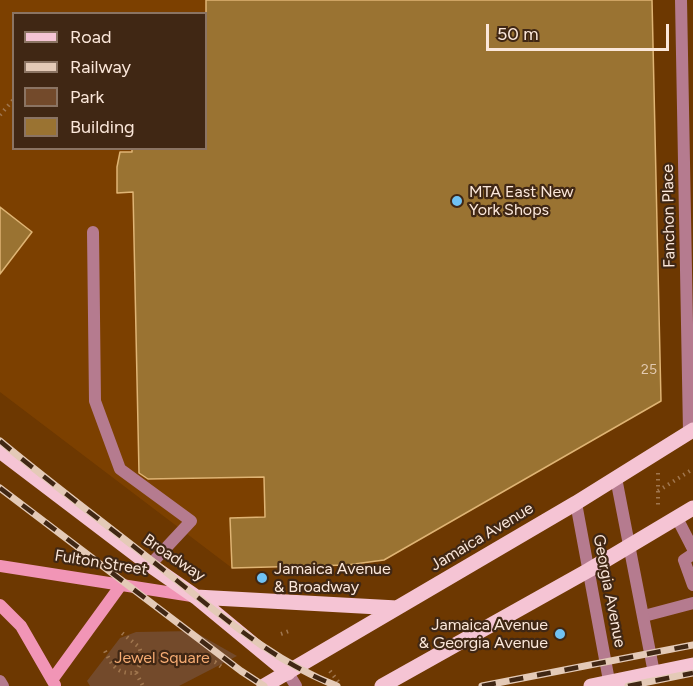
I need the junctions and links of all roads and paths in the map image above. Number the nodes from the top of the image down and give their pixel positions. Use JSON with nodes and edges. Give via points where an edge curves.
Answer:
{"nodes":[{"id":1,"x":681,"y":0,"type":"edge"},
{"id":2,"x":12,"y":101,"type":"edge"},
{"id":3,"x":0,"y":115,"type":"edge"},
{"id":4,"x":93,"y":232,"type":"dead end"},
{"id":5,"x":691,"y":431,"type":"edge"},
{"id":6,"x":0,"y":451,"type":"edge"},
{"id":7,"x":693,"y":469,"type":"edge"},
{"id":8,"x":658,"y":473,"type":"dead end"},
{"id":9,"x":616,"y":478,"type":"junction"},
{"id":10,"x":658,"y":490,"type":"junction"},
{"id":11,"x":576,"y":503,"type":"junction"},
{"id":12,"x":658,"y":506,"type":"dead end"},
{"id":13,"x":693,"y":508,"type":"edge"},
{"id":14,"x":677,"y":518,"type":"junction"},
{"id":15,"x":630,"y":545,"type":"junction"},
{"id":16,"x":693,"y":549,"type":"edge"},
{"id":17,"x":693,"y":554,"type":"edge"},
{"id":18,"x":150,"y":565,"type":"junction"},
{"id":19,"x":0,"y":566,"type":"edge"},
{"id":20,"x":589,"y":570,"type":"junction"},
{"id":21,"x":121,"y":585,"type":"junction"},
{"id":22,"x":693,"y":585,"type":"edge"},
{"id":23,"x":196,"y":597,"type":"junction"},
{"id":24,"x":693,"y":603,"type":"edge"},
{"id":25,"x":0,"y":605,"type":"edge"},
{"id":26,"x":397,"y":608,"type":"junction"},
{"id":27,"x":644,"y":616,"type":"junction"},
{"id":28,"x":292,"y":623,"type":"dead end"},
{"id":29,"x":122,"y":633,"type":"dead end"},
{"id":30,"x":281,"y":634,"type":"dead end"},
{"id":31,"x":105,"y":651,"type":"dead end"},
{"id":32,"x":143,"y":658,"type":"junction"},
{"id":33,"x":693,"y":665,"type":"edge"},
{"id":34,"x":223,"y":668,"type":"dead end"},
{"id":35,"x":330,"y":670,"type":"dead end"},
{"id":36,"x":136,"y":673,"type":"junction"},
{"id":37,"x":654,"y":673,"type":"junction"},
{"id":38,"x":292,"y":680,"type":"edge"},
{"id":39,"x":0,"y":681,"type":"edge"},
{"id":40,"x":54,"y":683,"type":"edge"},
{"id":41,"x":340,"y":684,"type":"dead end"},
{"id":42,"x":610,"y":684,"type":"edge"},
{"id":43,"x":3,"y":686,"type":"edge"},
{"id":44,"x":143,"y":686,"type":"edge"},
{"id":45,"x":264,"y":686,"type":"edge"},
{"id":46,"x":382,"y":686,"type":"edge"},
{"id":47,"x":591,"y":686,"type":"edge"}],
"edges":[{"from":1,"to":5,"type":"street","name":"Fanchon Place"},
{"from":2,"to":3,"type":"path"},
{"from":4,"to":18,"type":"street","via":[[95,401],[120,470],[191,521]]},
{"from":5,"to":9,"type":"main road","name":"Jamaica Avenue"},
{"from":6,"to":18,"type":"main road","name":"Broadway"},
{"from":7,"to":10,"type":"path"},
{"from":8,"to":10,"type":"path"},
{"from":9,"to":11,"type":"main road","name":"Jamaica Avenue"},
{"from":9,"to":15,"type":"street"},
{"from":10,"to":12,"type":"path"},
{"from":11,"to":20,"type":"street","name":"Georgia Avenue"},
{"from":11,"to":26,"type":"main road","name":"Jamaica Avenue"},
{"from":13,"to":14,"type":"main road"},
{"from":14,"to":15,"type":"main road"},
{"from":14,"to":16,"type":"street"},
{"from":15,"to":20,"type":"main road"},
{"from":15,"to":27,"type":"street"},
{"from":17,"to":22,"type":"street","via":[[684,560]]},
{"from":18,"to":23,"type":"main road","name":"Broadway"},
{"from":19,"to":21,"type":"main road","name":"Fulton Street"},
{"from":20,"to":42,"type":"street","name":"Georgia Avenue"},
{"from":20,"to":46,"type":"main road"},
{"from":21,"to":23,"type":"main road","name":"Fulton Street"},
{"from":21,"to":40,"type":"main road"},
{"from":23,"to":26,"type":"main road","name":"Broadway"},
{"from":23,"to":38,"type":"main road"},
{"from":24,"to":27,"type":"street"},
{"from":25,"to":40,"type":"main road","via":[[21,626]]},
{"from":26,"to":38,"type":"main road","name":"Jamaica Avenue"},
{"from":27,"to":37,"type":"street"},
{"from":28,"to":30,"type":"path","via":[[292,632]]},
{"from":29,"to":32,"type":"path","via":[[139,647]]},
{"from":31,"to":36,"type":"path","via":[[112,665],[124,673]]},
{"from":32,"to":34,"type":"path","via":[[214,662]]},
{"from":32,"to":36,"type":"path"},
{"from":33,"to":37,"type":"main road"},
{"from":35,"to":41,"type":"path"},
{"from":36,"to":44,"type":"path"},
{"from":37,"to":42,"type":"main road"},
{"from":38,"to":45,"type":"main road","name":"Jamaica Avenue"},
{"from":39,"to":43,"type":"street"},
{"from":42,"to":47,"type":"main road"}]}
